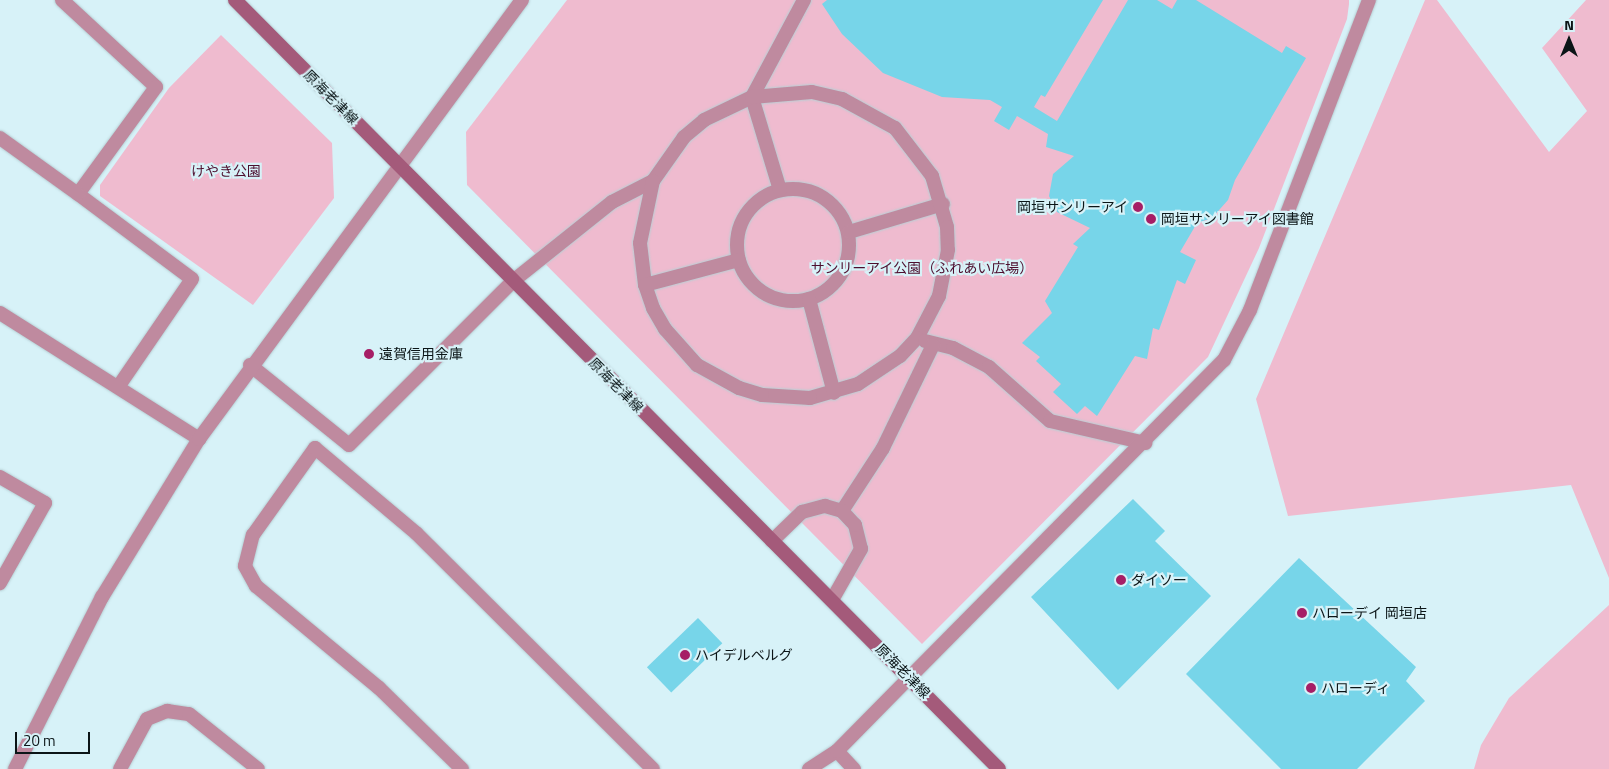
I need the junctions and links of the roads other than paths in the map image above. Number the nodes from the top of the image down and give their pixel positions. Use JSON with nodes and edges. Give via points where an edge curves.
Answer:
{"nodes":[{"id":1,"x":62,"y":0,"type":"edge"},
{"id":2,"x":235,"y":0,"type":"edge"},
{"id":3,"x":522,"y":0,"type":"edge"},
{"id":4,"x":804,"y":0,"type":"edge"},
{"id":5,"x":1369,"y":0,"type":"edge"},
{"id":6,"x":752,"y":97,"type":"junction"},
{"id":7,"x":0,"y":138,"type":"edge"},
{"id":8,"x":399,"y":166,"type":"junction"},
{"id":9,"x":654,"y":181,"type":"junction"},
{"id":10,"x":780,"y":190,"type":"junction"},
{"id":11,"x":78,"y":194,"type":"junction"},
{"id":12,"x":943,"y":204,"type":"junction"},
{"id":13,"x":849,"y":232,"type":"junction"},
{"id":14,"x":739,"y":260,"type":"junction"},
{"id":15,"x":513,"y":281,"type":"junction"},
{"id":16,"x":645,"y":286,"type":"junction"},
{"id":17,"x":809,"y":299,"type":"junction"},
{"id":18,"x":0,"y":313,"type":"edge"},
{"id":19,"x":917,"y":338,"type":"junction"},
{"id":20,"x":933,"y":345,"type":"junction"},
{"id":21,"x":250,"y":365,"type":"junction"},
{"id":22,"x":118,"y":387,"type":"junction"},
{"id":23,"x":834,"y":393,"type":"junction"},
{"id":24,"x":199,"y":439,"type":"junction"},
{"id":25,"x":1145,"y":443,"type":"junction"},
{"id":26,"x":0,"y":478,"type":"edge"},
{"id":27,"x":842,"y":511,"type":"junction"},
{"id":28,"x":772,"y":541,"type":"junction"},
{"id":29,"x":0,"y":583,"type":"edge"},
{"id":30,"x":832,"y":600,"type":"junction"},
{"id":31,"x":910,"y":677,"type":"junction"},
{"id":32,"x":837,"y":751,"type":"junction"},
{"id":33,"x":15,"y":769,"type":"edge"},
{"id":34,"x":120,"y":769,"type":"edge"},
{"id":35,"x":258,"y":769,"type":"edge"},
{"id":36,"x":462,"y":769,"type":"edge"},
{"id":37,"x":653,"y":769,"type":"edge"},
{"id":38,"x":809,"y":769,"type":"edge"},
{"id":39,"x":854,"y":769,"type":"edge"},
{"id":40,"x":998,"y":769,"type":"edge"}],
"edges":[{"from":1,"to":11,"type":"street","via":[[156,87]]},
{"from":2,"to":8,"type":"main road","name":"原海老津線"},
{"from":3,"to":8,"type":"street"},
{"from":4,"to":6,"type":"street"},
{"from":5,"to":25,"type":"street","via":[[1250,310],[1224,360]]},
{"from":6,"to":9,"type":"street","via":[[720,111],[684,137]]},
{"from":6,"to":10,"type":"street"},
{"from":6,"to":12,"type":"street","via":[[812,92],[870,111],[916,150]]},
{"from":7,"to":11,"type":"street"},
{"from":8,"to":15,"type":"main road","name":"原海老津線"},
{"from":8,"to":21,"type":"street"},
{"from":9,"to":15,"type":"street","via":[[612,202]]},
{"from":9,"to":16,"type":"street","via":[[641,222]]},
{"from":10,"to":13,"type":"street","via":[[798,188],[830,202]]},
{"from":10,"to":14,"type":"street","via":[[766,196],[745,216],[737,245]]},
{"from":11,"to":22,"type":"street","via":[[192,279]]},
{"from":12,"to":13,"type":"street"},
{"from":12,"to":19,"type":"street","via":[[948,242],[946,274],[933,311]]},
{"from":13,"to":17,"type":"street","via":[[848,260],[842,274],[822,294]]},
{"from":14,"to":16,"type":"street"},
{"from":14,"to":17,"type":"street","via":[[754,285],[766,294],[779,300]]},
{"from":15,"to":21,"type":"street","via":[[349,444]]},
{"from":15,"to":28,"type":"main road","name":"原海老津線"},
{"from":16,"to":23,"type":"street","via":[[665,329],[697,365],[717,378],[762,395],[810,398]]},
{"from":17,"to":23,"type":"street"},
{"from":18,"to":22,"type":"street"},
{"from":19,"to":20,"type":"street"},
{"from":19,"to":23,"type":"street","via":[[880,372]]},
{"from":20,"to":25,"type":"street","via":[[954,348],[989,367],[1050,420]]},
{"from":20,"to":27,"type":"street","via":[[883,448]]},
{"from":21,"to":24,"type":"street"},
{"from":22,"to":24,"type":"street"},
{"from":24,"to":33,"type":"street","via":[[102,597]]},
{"from":25,"to":31,"type":"street"},
{"from":26,"to":29,"type":"street","via":[[45,502]]},
{"from":27,"to":28,"type":"street","via":[[825,506],[802,512]]},
{"from":27,"to":30,"type":"street","via":[[855,525],[861,548]]},
{"from":28,"to":30,"type":"main road","name":"原海老津線"},
{"from":30,"to":31,"type":"main road","name":"原海老津線"},
{"from":31,"to":32,"type":"street"},
{"from":31,"to":40,"type":"main road","name":"原海老津線"},
{"from":32,"to":38,"type":"street"},
{"from":32,"to":39,"type":"street"},
{"from":34,"to":35,"type":"street","via":[[147,719],[167,711],[189,714]]},
{"from":36,"to":37,"type":"street","via":[[379,688],[256,586],[245,566],[253,535],[315,448],[417,534]]}]}
